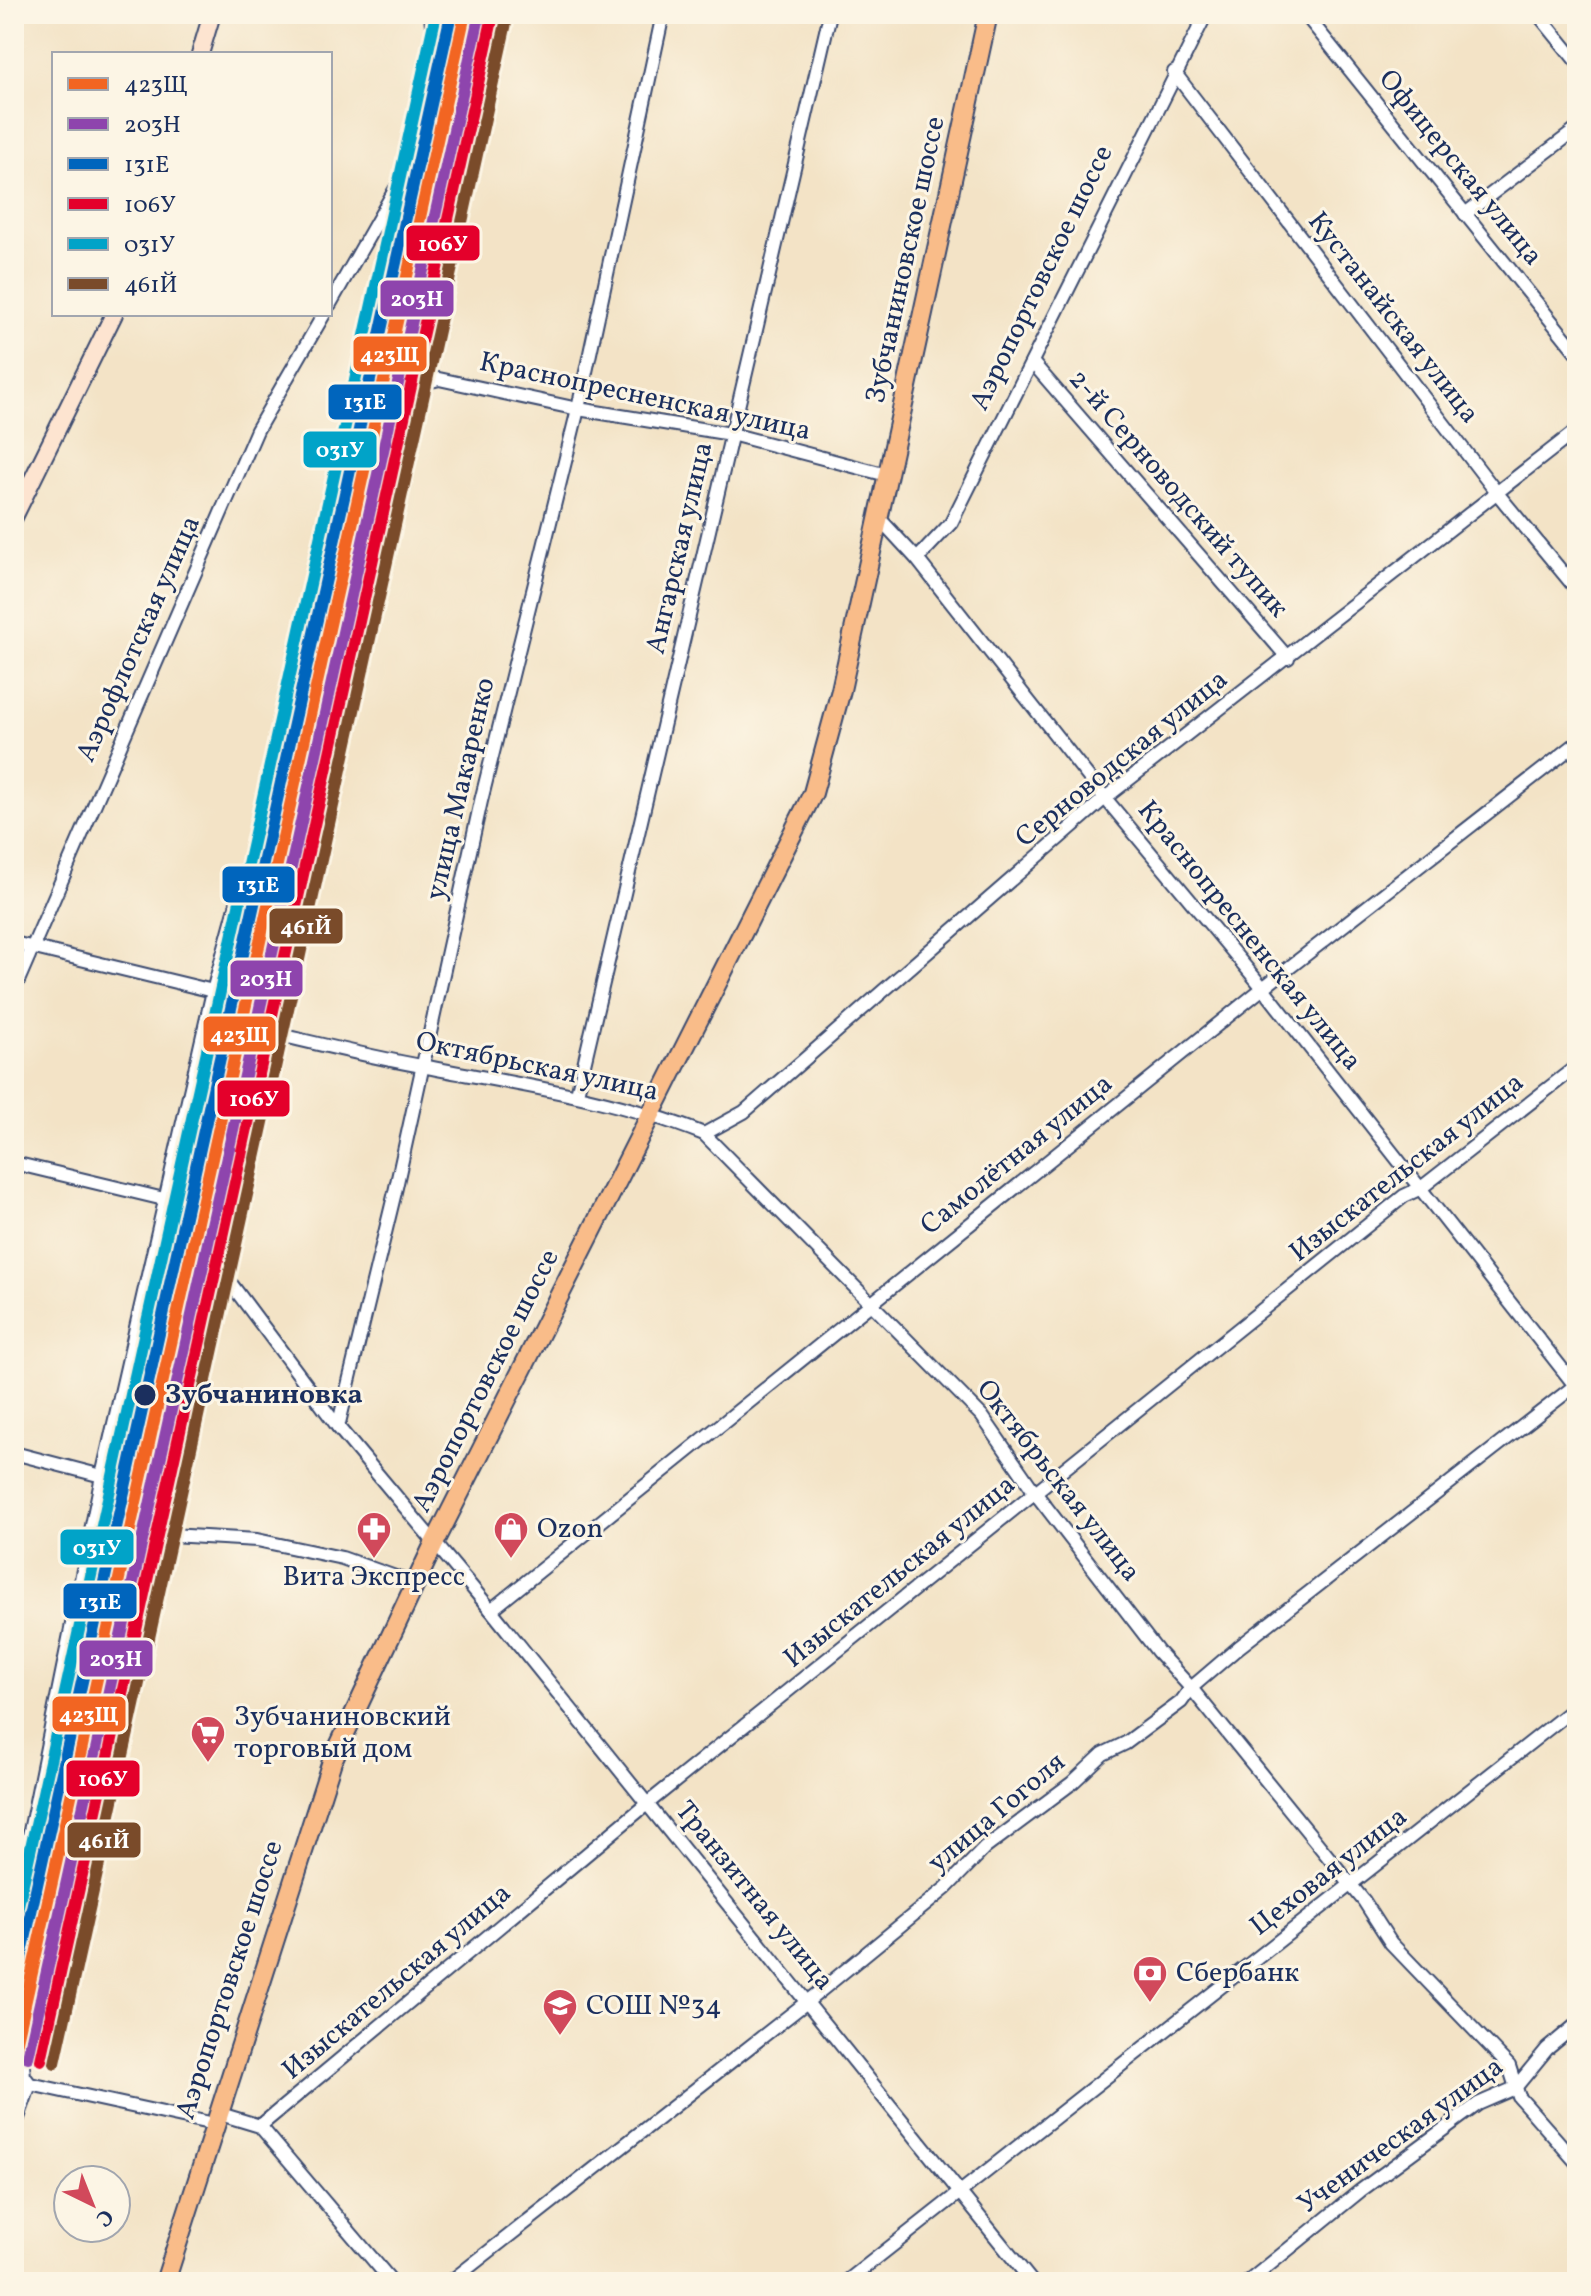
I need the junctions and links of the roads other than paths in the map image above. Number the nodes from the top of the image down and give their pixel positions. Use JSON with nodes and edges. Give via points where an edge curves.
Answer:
{"nodes":[{"id":1,"x":212,"y":14,"type":"edge"},
{"id":2,"x":431,"y":14,"type":"edge"},
{"id":3,"x":663,"y":14,"type":"edge"},
{"id":4,"x":830,"y":14,"type":"edge"},
{"id":5,"x":988,"y":14,"type":"edge"},
{"id":6,"x":1206,"y":14,"type":"edge"},
{"id":7,"x":1305,"y":14,"type":"edge"},
{"id":8,"x":1538,"y":14,"type":"edge"},
{"id":9,"x":201,"y":52,"type":"edge"},
{"id":10,"x":1577,"y":62,"type":"edge"},
{"id":11,"x":1174,"y":72,"type":"junction"},
{"id":12,"x":1577,"y":129,"type":"edge"},
{"id":13,"x":404,"y":174,"type":"junction"},
{"id":14,"x":1465,"y":214,"type":"junction"},
{"id":15,"x":332,"y":300,"type":"edge"},
{"id":16,"x":113,"y":316,"type":"edge"},
{"id":17,"x":323,"y":316,"type":"edge"},
{"id":18,"x":1577,"y":353,"type":"edge"},
{"id":19,"x":1032,"y":362,"type":"junction"},
{"id":20,"x":578,"y":409,"type":"junction"},
{"id":21,"x":1577,"y":430,"type":"edge"},
{"id":22,"x":731,"y":434,"type":"junction"},
{"id":23,"x":887,"y":475,"type":"junction"},
{"id":24,"x":1497,"y":493,"type":"junction"},
{"id":25,"x":14,"y":517,"type":"edge"},
{"id":26,"x":879,"y":518,"type":"junction"},
{"id":27,"x":917,"y":559,"type":"junction"},
{"id":28,"x":1577,"y":590,"type":"edge"},
{"id":29,"x":1288,"y":658,"type":"junction"},
{"id":30,"x":1577,"y":743,"type":"edge"},
{"id":31,"x":1105,"y":798,"type":"junction"},
{"id":32,"x":14,"y":943,"type":"edge"},
{"id":33,"x":31,"y":949,"type":"junction"},
{"id":34,"x":1263,"y":988,"type":"junction"},
{"id":35,"x":14,"y":990,"type":"edge"},
{"id":36,"x":213,"y":991,"type":"junction"},
{"id":37,"x":254,"y":1029,"type":"junction"},
{"id":38,"x":1577,"y":1066,"type":"edge"},
{"id":39,"x":422,"y":1067,"type":"junction"},
{"id":40,"x":577,"y":1094,"type":"junction"},
{"id":41,"x":653,"y":1114,"type":"junction"},
{"id":42,"x":704,"y":1134,"type":"junction"},
{"id":43,"x":14,"y":1164,"type":"edge"},
{"id":44,"x":1421,"y":1188,"type":"junction"},
{"id":45,"x":168,"y":1200,"type":"junction"},
{"id":46,"x":871,"y":1303,"type":"junction"},
{"id":47,"x":1576,"y":1386,"type":"edge"},
{"id":48,"x":338,"y":1427,"type":"junction"},
{"id":49,"x":14,"y":1453,"type":"edge"},
{"id":50,"x":102,"y":1476,"type":"junction"},
{"id":51,"x":1036,"y":1494,"type":"junction"},
{"id":52,"x":434,"y":1544,"type":"junction"},
{"id":53,"x":415,"y":1584,"type":"junction"},
{"id":54,"x":491,"y":1610,"type":"junction"},
{"id":55,"x":1191,"y":1688,"type":"junction"},
{"id":56,"x":1577,"y":1706,"type":"edge"},
{"id":57,"x":648,"y":1803,"type":"junction"},
{"id":58,"x":1351,"y":1885,"type":"junction"},
{"id":59,"x":14,"y":1910,"type":"edge"},
{"id":60,"x":808,"y":2001,"type":"junction"},
{"id":61,"x":1577,"y":2024,"type":"edge"},
{"id":62,"x":30,"y":2084,"type":"junction"},
{"id":63,"x":1515,"y":2088,"type":"junction"},
{"id":64,"x":215,"y":2119,"type":"junction"},
{"id":65,"x":260,"y":2126,"type":"junction"},
{"id":66,"x":14,"y":2129,"type":"edge"},
{"id":67,"x":1577,"y":2163,"type":"edge"},
{"id":68,"x":959,"y":2193,"type":"junction"},
{"id":69,"x":165,"y":2282,"type":"edge"},
{"id":70,"x":392,"y":2282,"type":"edge"},
{"id":71,"x":450,"y":2282,"type":"edge"},
{"id":72,"x":846,"y":2282,"type":"edge"},
{"id":73,"x":1032,"y":2282,"type":"edge"},
{"id":74,"x":1248,"y":2282,"type":"edge"}],
"edges":[{"from":1,"to":9,"type":"street"},
{"from":2,"to":13,"type":"street","via":[[433,38]]},
{"from":3,"to":20,"type":"street","name":"улица Макаренко"},
{"from":4,"to":22,"type":"street","name":"Ангарская улица"},
{"from":5,"to":23,"type":"main road","name":"Зубчаниновское шоссе"},
{"from":6,"to":11,"type":"street","name":"Аэропортовское шоссе"},
{"from":7,"to":14,"type":"street","name":"Офицерская улица"},
{"from":8,"to":10,"type":"street"},
{"from":11,"to":19,"type":"street","name":"Аэропортовское шоссе"},
{"from":11,"to":24,"type":"street","name":"Кустанайская улица"},
{"from":12,"to":14,"type":"street"},
{"from":13,"to":15,"type":"street"},
{"from":13,"to":36,"type":"street","via":[[268,789]]},
{"from":14,"to":18,"type":"street","name":"Офицерская улица"},
{"from":16,"to":25,"type":"street"},
{"from":17,"to":33,"type":"street","name":"Аэрофлотская улица","via":[[257,430]]},
{"from":19,"to":27,"type":"street","name":"Аэропортовское шоссе","via":[[951,523]]},
{"from":19,"to":29,"type":"street","name":"2-й Серноводский тупик"},
{"from":20,"to":22,"type":"street","name":"Краснопресненская улица"},
{"from":20,"to":37,"type":"street","name":"Краснопресненская улица","via":[[439,379],[416,385],[399,408]]},
{"from":20,"to":39,"type":"street","name":"улица Макаренко"},
{"from":21,"to":24,"type":"street","name":"Серноводская улица"},
{"from":22,"to":23,"type":"street","name":"Краснопресненская улица"},
{"from":22,"to":40,"type":"street","name":"Ангарская улица"},
{"from":23,"to":26,"type":"main road","name":"Зубчаниновское шоссе"},
{"from":24,"to":28,"type":"street","name":"Кустанайская улица"},
{"from":24,"to":29,"type":"street","name":"Серноводская улица"},
{"from":26,"to":27,"type":"street","name":"Краснопресненская улица"},
{"from":26,"to":41,"type":"main road","name":"Аэропортовское шоссе","via":[[813,793]]},
{"from":27,"to":31,"type":"street","name":"Краснопресненская улица"},
{"from":29,"to":31,"type":"street","name":"Серноводская улица"},
{"from":30,"to":34,"type":"street","name":"Самолётная улица"},
{"from":31,"to":34,"type":"street","name":"Краснопресненская улица"},
{"from":31,"to":42,"type":"street","name":"Серноводская улица","via":[[744,1112]]},
{"from":32,"to":33,"type":"street"},
{"from":33,"to":35,"type":"street","name":"Аэрофлотская улица"},
{"from":33,"to":36,"type":"street"},
{"from":34,"to":44,"type":"street","name":"Краснопресненская улица"},
{"from":34,"to":46,"type":"street","name":"Самолётная улица"},
{"from":36,"to":45,"type":"street"},
{"from":37,"to":39,"type":"street","name":"Октябрьская улица"},
{"from":37,"to":48,"type":"street","via":[[210,1216],[211,1246],[226,1277]]},
{"from":38,"to":44,"type":"street","name":"Изыскательская улица"},
{"from":39,"to":40,"type":"street","name":"Октябрьская улица"},
{"from":39,"to":48,"type":"street","name":"улица Макаренко"},
{"from":40,"to":41,"type":"street","name":"Октябрьская улица"},
{"from":41,"to":42,"type":"street","name":"Октябрьская улица"},
{"from":41,"to":52,"type":"main road","name":"Аэропортовское шоссе"},
{"from":42,"to":46,"type":"street","name":"Октябрьская улица"},
{"from":43,"to":45,"type":"street"},
{"from":44,"to":47,"type":"street","name":"Краснопресненская улица"},
{"from":44,"to":51,"type":"street","name":"Изыскательская улица","via":[[1404,1196]]},
{"from":45,"to":50,"type":"street"},
{"from":46,"to":51,"type":"street","name":"Октябрьская улица","via":[[982,1416]]},
{"from":46,"to":54,"type":"street","name":"Самолётная улица"},
{"from":47,"to":55,"type":"street","name":"улица Гоголя","via":[[1354,1555]]},
{"from":48,"to":52,"type":"street"},
{"from":49,"to":50,"type":"street"},
{"from":50,"to":59,"type":"street"},
{"from":51,"to":55,"type":"street","name":"Октябрьская улица"},
{"from":51,"to":57,"type":"street","name":"Изыскательская улица"},
{"from":52,"to":53,"type":"main road","name":"Аэропортовское шоссе"},
{"from":52,"to":54,"type":"street","name":"Транзитная улица"},
{"from":53,"to":62,"type":"street","via":[[342,1558],[257,1540],[170,1535],[154,1554],[88,1837],[23,2065]]},
{"from":53,"to":64,"type":"main road","name":"Аэропортовское шоссе","via":[[332,1761]]},
{"from":54,"to":57,"type":"street","name":"Транзитная улица"},
{"from":55,"to":58,"type":"street","name":"Октябрьская улица"},
{"from":55,"to":60,"type":"street","name":"улица Гоголя","via":[[1181,1702],[1103,1754],[985,1848],[946,1888]]},
{"from":56,"to":58,"type":"street","name":"Цеховая улица"},
{"from":57,"to":60,"type":"street","name":"Транзитная улица"},
{"from":57,"to":65,"type":"street","name":"Изыскательская улица"},
{"from":58,"to":63,"type":"street","name":"Октябрьская улица","via":[[1391,1943],[1509,2066]]},
{"from":58,"to":68,"type":"street","name":"Цеховая улица"},
{"from":60,"to":68,"type":"street","name":"Транзитная улица"},
{"from":60,"to":71,"type":"street","name":"улица Гоголя"},
{"from":61,"to":63,"type":"street","name":"Ученическая улица","via":[[1547,2049]]},
{"from":62,"to":64,"type":"street"},
{"from":62,"to":66,"type":"street"},
{"from":63,"to":67,"type":"street","name":"Октябрьская улица"},
{"from":63,"to":74,"type":"street","name":"Ученическая улица","via":[[1478,2104]]},
{"from":64,"to":65,"type":"street"},
{"from":64,"to":69,"type":"main road","name":"Аэропортовское шоссе"},
{"from":65,"to":70,"type":"street"},
{"from":68,"to":72,"type":"street","name":"Цеховая улица"},
{"from":68,"to":73,"type":"street","name":"Транзитная улица"}]}
